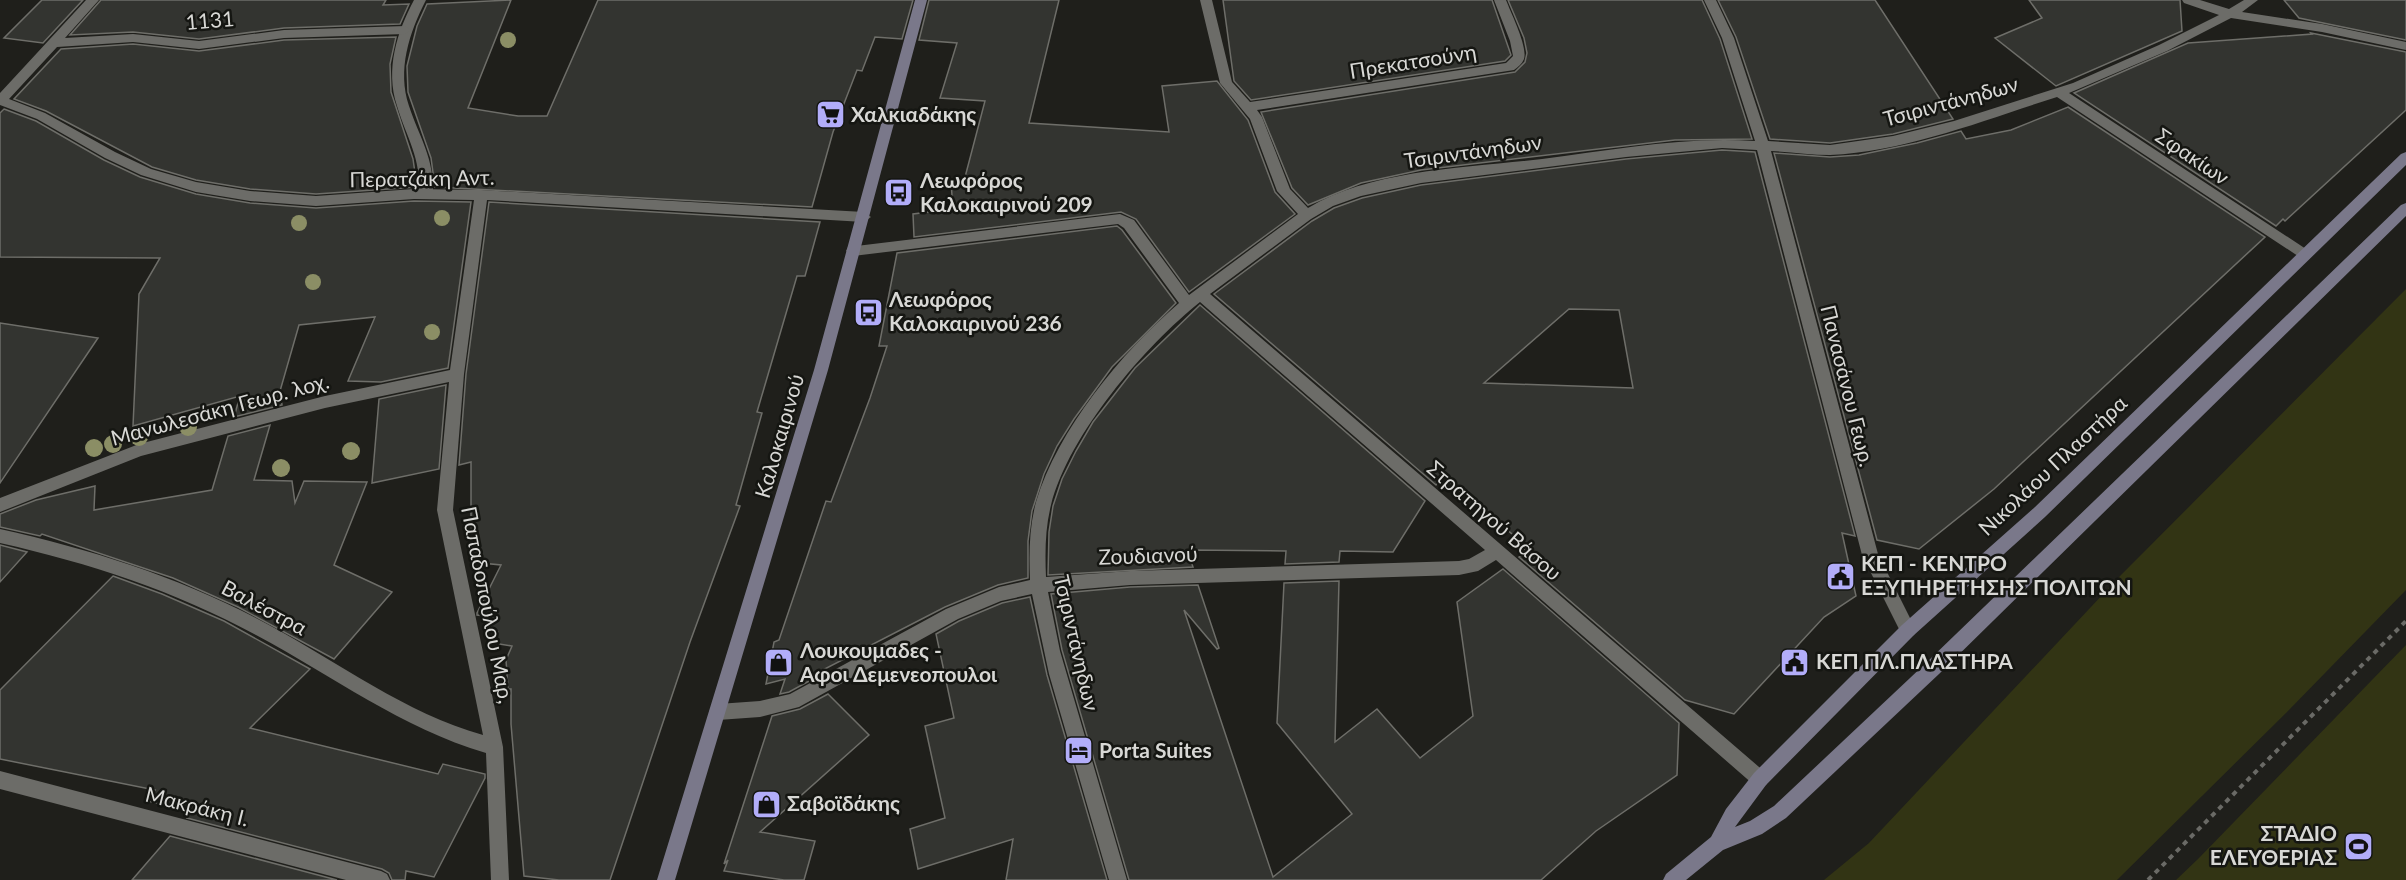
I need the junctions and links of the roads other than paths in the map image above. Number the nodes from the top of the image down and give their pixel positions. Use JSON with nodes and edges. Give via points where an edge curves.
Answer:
{"nodes":[{"id":1,"x":93,"y":0,"type":"edge"},
{"id":2,"x":420,"y":0,"type":"edge"},
{"id":3,"x":921,"y":0,"type":"edge"},
{"id":4,"x":1206,"y":0,"type":"edge"},
{"id":5,"x":1500,"y":0,"type":"edge"},
{"id":6,"x":1710,"y":0,"type":"edge"},
{"id":7,"x":2188,"y":0,"type":"edge"},
{"id":8,"x":2252,"y":0,"type":"edge"},
{"id":9,"x":2230,"y":14,"type":"junction"},
{"id":10,"x":405,"y":30,"type":"junction"},
{"id":11,"x":54,"y":43,"type":"junction"},
{"id":12,"x":2406,"y":46,"type":"edge"},
{"id":13,"x":2059,"y":92,"type":"junction"},
{"id":14,"x":1,"y":100,"type":"edge"},
{"id":15,"x":1249,"y":106,"type":"junction"},
{"id":16,"x":1764,"y":146,"type":"junction"},
{"id":17,"x":2406,"y":157,"type":"edge"},
{"id":18,"x":426,"y":194,"type":"junction"},
{"id":19,"x":480,"y":195,"type":"junction"},
{"id":20,"x":2406,"y":208,"type":"edge"},
{"id":21,"x":1306,"y":215,"type":"junction"},
{"id":22,"x":864,"y":217,"type":"junction"},
{"id":23,"x":853,"y":251,"type":"junction"},
{"id":24,"x":2304,"y":255,"type":"junction"},
{"id":25,"x":1201,"y":294,"type":"junction"},
{"id":26,"x":1188,"y":305,"type":"junction"},
{"id":27,"x":457,"y":374,"type":"junction"},
{"id":28,"x":0,"y":505,"type":"edge"},
{"id":29,"x":0,"y":536,"type":"edge"},
{"id":30,"x":1497,"y":551,"type":"junction"},
{"id":31,"x":1039,"y":585,"type":"junction"},
{"id":32,"x":1908,"y":630,"type":"junction"},
{"id":33,"x":718,"y":712,"type":"junction"},
{"id":34,"x":494,"y":747,"type":"junction"},
{"id":35,"x":1760,"y":779,"type":"junction"},
{"id":36,"x":0,"y":780,"type":"edge"},
{"id":37,"x":1717,"y":843,"type":"junction"},
{"id":38,"x":381,"y":880,"type":"edge"},
{"id":39,"x":500,"y":880,"type":"edge"},
{"id":40,"x":666,"y":880,"type":"edge"},
{"id":41,"x":1118,"y":880,"type":"edge"},
{"id":42,"x":1672,"y":880,"type":"edge"}],
"edges":[{"from":1,"to":11,"type":"street"},
{"from":2,"to":10,"type":"street"},
{"from":3,"to":22,"type":"main road","name":"Καλοκαιρινού"},
{"from":4,"to":15,"type":"street","via":[[1226,83]]},
{"from":5,"to":15,"type":"street","name":"Πρεκατσούνη","via":[[1519,56],[1510,67]]},
{"from":6,"to":16,"type":"street","name":"Πανασάνου Γεωρ.","via":[[1728,38]]},
{"from":7,"to":9,"type":"street"},
{"from":8,"to":9,"type":"street","name":"Τσιριντάνηδων"},
{"from":9,"to":12,"type":"street"},
{"from":9,"to":13,"type":"street","name":"Τσιριντάνηδων","via":[[2163,48]]},
{"from":10,"to":11,"type":"street","name":"1131","via":[[275,35],[199,45],[133,38]]},
{"from":10,"to":18,"type":"street","via":[[400,92],[425,157]]},
{"from":11,"to":14,"type":"street"},
{"from":13,"to":16,"type":"street","name":"Τσιριντάνηδων","via":[[1956,125],[1866,147],[1816,150]]},
{"from":13,"to":24,"type":"street","name":"Σφακίων"},
{"from":14,"to":18,"type":"street","name":"Περατζάκη Αντ.","via":[[41,116],[146,172],[196,187],[316,201]]},
{"from":15,"to":21,"type":"street","via":[[1284,191]]},
{"from":16,"to":21,"type":"street","name":"Τσιριντάνηδων","via":[[1722,143],[1664,148],[1437,177],[1358,193]]},
{"from":16,"to":32,"type":"street","name":"Πανασάνου Γεωρ.","via":[[1869,555]]},
{"from":17,"to":24,"type":"main road","name":"Νικολάου Πλαστήρα"},
{"from":18,"to":19,"type":"street","name":"Περατζάκη Αντ."},
{"from":19,"to":22,"type":"street","name":"Περατζάκη Αντ."},
{"from":19,"to":27,"type":"street","name":"Παπαδοπούλου Μαρ,"},
{"from":20,"to":37,"type":"main road","name":"Νικολάου Πλαστήρα","via":[[1780,812],[1756,828]]},
{"from":21,"to":25,"type":"street","name":"Τσιριντάνηδων"},
{"from":22,"to":23,"type":"main road","name":"Καλοκαιρινού"},
{"from":23,"to":26,"type":"street","via":[[1120,219],[1128,224]]},
{"from":23,"to":33,"type":"main road","name":"Καλοκαιρινού","via":[[796,458]]},
{"from":24,"to":32,"type":"main road","name":"Νικολάου Πλαστήρα","via":[[2040,512]]},
{"from":25,"to":26,"type":"street","name":"Τσιριντάνηδων"},
{"from":25,"to":30,"type":"street","name":"Στρατηγού Βάσου"},
{"from":26,"to":31,"type":"street","name":"Τσιριντάνηδων","via":[[1117,379],[1061,461],[1038,531]]},
{"from":27,"to":28,"type":"street","name":"Μανωλεσάκη Γεωρ. λοχ.","via":[[324,402],[139,450]]},
{"from":27,"to":34,"type":"street","name":"Παπαδοπούλου Μαρ,","via":[[445,510]]},
{"from":29,"to":34,"type":"street","name":"Βαλέστρα","via":[[134,574],[219,608],[436,728]]},
{"from":30,"to":31,"type":"street","name":"Ζουδιανού","via":[[1472,566],[1459,568],[1130,578]]},
{"from":30,"to":35,"type":"street","name":"Στρατηγού Βάσου"},
{"from":31,"to":33,"type":"street","name":"Ζουδιανού","via":[[999,594],[952,614],[793,700],[760,709]]},
{"from":31,"to":41,"type":"street","name":"Τσιριντάνηδων","via":[[1060,680]]},
{"from":32,"to":35,"type":"main road","name":"Νικολάου Πλαστήρα"},
{"from":33,"to":40,"type":"main road","name":"Καλοκαιρινού"},
{"from":34,"to":39,"type":"street","name":"Παπαδοπούλου Μαρ,"},
{"from":35,"to":37,"type":"main road","name":"Νικολάου Πλαστήρα","via":[[1732,815]]},
{"from":36,"to":38,"type":"street","name":"Μακράκη Ι."},
{"from":37,"to":42,"type":"main road","name":"Νικολάου Πλαστήρα"}]}
